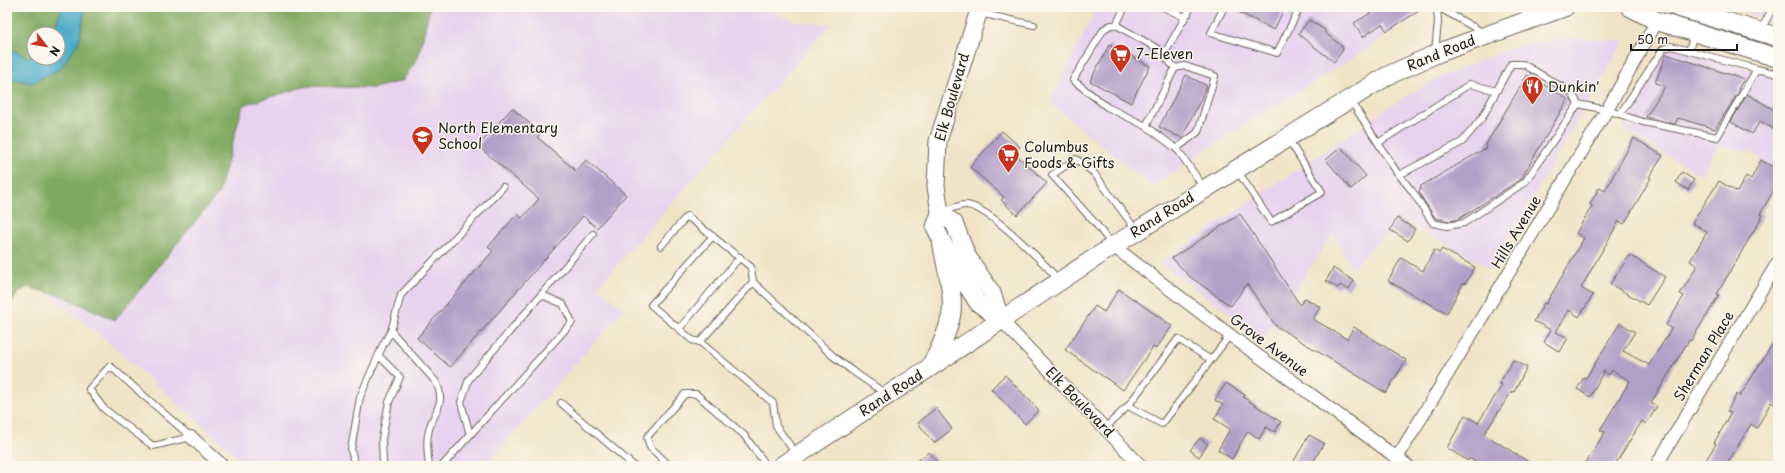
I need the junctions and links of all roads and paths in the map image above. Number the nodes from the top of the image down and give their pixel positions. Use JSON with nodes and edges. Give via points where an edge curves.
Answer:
{"nodes":[{"id":1,"x":1125,"y":7,"type":"edge"},
{"id":2,"x":1163,"y":7,"type":"edge"},
{"id":3,"x":1191,"y":7,"type":"edge"},
{"id":4,"x":1224,"y":7,"type":"edge"},
{"id":5,"x":1300,"y":7,"type":"edge"},
{"id":6,"x":1438,"y":7,"type":"edge"},
{"id":7,"x":1565,"y":7,"type":"edge"},
{"id":8,"x":1630,"y":7,"type":"edge"},
{"id":9,"x":1677,"y":7,"type":"edge"},
{"id":10,"x":1717,"y":7,"type":"edge"},
{"id":11,"x":1776,"y":7,"type":"edge"},
{"id":12,"x":979,"y":10,"type":"edge"},
{"id":13,"x":1188,"y":14,"type":"junction"},
{"id":14,"x":1657,"y":21,"type":"junction"},
{"id":15,"x":1729,"y":23,"type":"junction"},
{"id":16,"x":1034,"y":25,"type":"dead end"},
{"id":17,"x":1116,"y":25,"type":"junction"},
{"id":18,"x":1694,"y":32,"type":"junction"},
{"id":19,"x":1760,"y":32,"type":"junction"},
{"id":20,"x":1487,"y":35,"type":"junction"},
{"id":21,"x":1778,"y":37,"type":"edge"},
{"id":22,"x":1689,"y":50,"type":"junction"},
{"id":23,"x":1721,"y":50,"type":"junction"},
{"id":24,"x":1165,"y":53,"type":"junction"},
{"id":25,"x":1435,"y":54,"type":"junction"},
{"id":26,"x":1778,"y":58,"type":"edge"},
{"id":27,"x":1175,"y":68,"type":"junction"},
{"id":28,"x":1757,"y":69,"type":"junction"},
{"id":29,"x":1778,"y":74,"type":"edge"},
{"id":30,"x":1497,"y":91,"type":"junction"},
{"id":31,"x":1350,"y":98,"type":"junction"},
{"id":32,"x":1578,"y":104,"type":"junction"},
{"id":33,"x":1607,"y":110,"type":"junction"},
{"id":34,"x":1620,"y":114,"type":"junction"},
{"id":35,"x":1146,"y":126,"type":"junction"},
{"id":36,"x":1287,"y":137,"type":"junction"},
{"id":37,"x":1378,"y":143,"type":"junction"},
{"id":38,"x":1176,"y":149,"type":"junction"},
{"id":39,"x":1236,"y":169,"type":"junction"},
{"id":40,"x":1399,"y":175,"type":"junction"},
{"id":41,"x":503,"y":187,"type":"dead end"},
{"id":42,"x":1205,"y":188,"type":"junction"},
{"id":43,"x":940,"y":213,"type":"junction"},
{"id":44,"x":1137,"y":231,"type":"junction"},
{"id":45,"x":593,"y":234,"type":"dead end"},
{"id":46,"x":713,"y":236,"type":"junction"},
{"id":47,"x":942,"y":243,"type":"junction"},
{"id":48,"x":661,"y":246,"type":"dead end"},
{"id":49,"x":1113,"y":246,"type":"junction"},
{"id":50,"x":740,"y":258,"type":"junction"},
{"id":51,"x":1778,"y":262,"type":"edge"},
{"id":52,"x":1060,"y":281,"type":"junction"},
{"id":53,"x":753,"y":282,"type":"junction"},
{"id":54,"x":542,"y":295,"type":"junction"},
{"id":55,"x":1002,"y":320,"type":"junction"},
{"id":56,"x":679,"y":329,"type":"junction"},
{"id":57,"x":391,"y":331,"type":"junction"},
{"id":58,"x":1230,"y":335,"type":"junction"},
{"id":59,"x":700,"y":342,"type":"junction"},
{"id":60,"x":379,"y":356,"type":"junction"},
{"id":61,"x":1210,"y":360,"type":"junction"},
{"id":62,"x":930,"y":368,"type":"junction"},
{"id":63,"x":887,"y":395,"type":"junction"},
{"id":64,"x":561,"y":403,"type":"dead end"},
{"id":65,"x":1128,"y":406,"type":"junction"},
{"id":66,"x":1105,"y":428,"type":"junction"},
{"id":67,"x":470,"y":435,"type":"junction"},
{"id":68,"x":191,"y":437,"type":"junction"},
{"id":69,"x":797,"y":455,"type":"junction"},
{"id":70,"x":1397,"y":458,"type":"junction"},
{"id":71,"x":223,"y":466,"type":"edge"},
{"id":72,"x":355,"y":466,"type":"edge"},
{"id":73,"x":383,"y":466,"type":"edge"},
{"id":74,"x":429,"y":466,"type":"edge"},
{"id":75,"x":442,"y":466,"type":"edge"},
{"id":76,"x":634,"y":466,"type":"edge"},
{"id":77,"x":670,"y":466,"type":"edge"},
{"id":78,"x":767,"y":466,"type":"edge"},
{"id":79,"x":780,"y":466,"type":"edge"},
{"id":80,"x":1141,"y":466,"type":"edge"},
{"id":81,"x":1408,"y":466,"type":"edge"},
{"id":82,"x":1656,"y":466,"type":"edge"}],
"edges":[{"from":1,"to":17,"type":"lane"},
{"from":2,"to":13,"type":"lane","via":[[1182,16]]},
{"from":3,"to":13,"type":"lane"},
{"from":4,"to":5,"type":"lane","via":[[1212,33],[1277,53]]},
{"from":6,"to":20,"type":"lane"},
{"from":6,"to":25,"type":"lane"},
{"from":7,"to":20,"type":"main road","name":"Rand Road"},
{"from":8,"to":14,"type":"main road"},
{"from":9,"to":15,"type":"main road"},
{"from":10,"to":15,"type":"main road"},
{"from":11,"to":19,"type":"lane"},
{"from":12,"to":16,"type":"lane"},
{"from":12,"to":43,"type":"main road","name":"Elk Boulevard","via":[[938,141],[936,186]]},
{"from":13,"to":24,"type":"lane"},
{"from":14,"to":18,"type":"main road"},
{"from":14,"to":33,"type":"street","name":"Hills Avenue"},
{"from":15,"to":19,"type":"main road"},
{"from":17,"to":24,"type":"lane"},
{"from":17,"to":35,"type":"lane","via":[[1104,29],[1073,80],[1107,107]]},
{"from":18,"to":22,"type":"lane"},
{"from":18,"to":23,"type":"main road"},
{"from":19,"to":21,"type":"main road"},
{"from":20,"to":25,"type":"main road","name":"Rand Road"},
{"from":22,"to":23,"type":"lane"},
{"from":22,"to":34,"type":"lane","via":[[1671,46],[1663,48]]},
{"from":23,"to":26,"type":"main road"},
{"from":23,"to":28,"type":"lane"},
{"from":24,"to":27,"type":"lane"},
{"from":25,"to":31,"type":"main road","name":"Rand Road","via":[[1387,76]]},
{"from":27,"to":35,"type":"lane"},
{"from":27,"to":38,"type":"lane","via":[[1185,66],[1215,76],[1198,132]]},
{"from":28,"to":29,"type":"lane"},
{"from":28,"to":34,"type":"lane","via":[[1717,137],[1643,122]]},
{"from":30,"to":32,"type":"lane","via":[[1511,64],[1523,64],[1572,93]]},
{"from":30,"to":37,"type":"lane","via":[[1470,84]]},
{"from":30,"to":40,"type":"lane","via":[[1482,118],[1462,142]]},
{"from":31,"to":36,"type":"main road","name":"Rand Road"},
{"from":31,"to":37,"type":"lane"},
{"from":32,"to":33,"type":"lane"},
{"from":32,"to":40,"type":"lane","via":[[1525,182],[1464,223],[1447,226],[1433,223]]},
{"from":33,"to":34,"type":"lane"},
{"from":33,"to":70,"type":"street","name":"Hills Avenue"},
{"from":35,"to":38,"type":"lane"},
{"from":36,"to":39,"type":"main road","name":"Rand Road"},
{"from":36,"to":39,"type":"lane","via":[[1322,192],[1271,222]]},
{"from":37,"to":40,"type":"lane"},
{"from":38,"to":42,"type":"lane"},
{"from":39,"to":42,"type":"main road","name":"Rand Road"},
{"from":41,"to":57,"type":"lane","via":[[401,295]]},
{"from":42,"to":44,"type":"main road","name":"Rand Road"},
{"from":43,"to":47,"type":"main road","name":"Elk Boulevard","via":[[935,227]]},
{"from":43,"to":52,"type":"lane","via":[[966,204],[984,211],[1036,254]]},
{"from":43,"to":55,"type":"main road","name":"Elk Boulevard","via":[[954,223],[968,256],[992,293]]},
{"from":44,"to":49,"type":"main road","name":"Rand Road"},
{"from":44,"to":49,"type":"lane","via":[[1094,173],[1076,159],[1052,175]]},
{"from":45,"to":54,"type":"lane"},
{"from":46,"to":48,"type":"lane","via":[[687,216]]},
{"from":46,"to":50,"type":"lane"},
{"from":46,"to":56,"type":"lane","via":[[652,305]]},
{"from":47,"to":55,"type":"main road","name":"Elk Boulevard","via":[[978,303]]},
{"from":47,"to":62,"type":"main road","via":[[951,295],[951,315],[938,354]]},
{"from":49,"to":52,"type":"main road","name":"Rand Road"},
{"from":49,"to":58,"type":"street","name":"Grove Avenue"},
{"from":50,"to":53,"type":"lane","via":[[751,267]]},
{"from":50,"to":56,"type":"lane"},
{"from":51,"to":82,"type":"street","name":"Sherman Place"},
{"from":52,"to":55,"type":"main road","name":"Rand Road"},
{"from":53,"to":59,"type":"lane"},
{"from":53,"to":63,"type":"lane","via":[[833,356]]},
{"from":54,"to":67,"type":"lane","via":[[469,379],[461,402]]},
{"from":54,"to":67,"type":"lane","via":[[563,304],[572,322]]},
{"from":55,"to":62,"type":"main road","name":"Rand Road"},
{"from":55,"to":66,"type":"street","name":"Elk Boulevard"},
{"from":56,"to":59,"type":"lane","via":[[692,340]]},
{"from":57,"to":60,"type":"lane"},
{"from":57,"to":74,"type":"lane","via":[[436,382],[440,392],[438,408],[428,434]]},
{"from":58,"to":61,"type":"lane"},
{"from":58,"to":70,"type":"street","name":"Grove Avenue"},
{"from":59,"to":69,"type":"lane","via":[[773,403],[776,426]]},
{"from":60,"to":72,"type":"lane","via":[[360,397],[351,450]]},
{"from":60,"to":73,"type":"lane","via":[[400,377],[389,402],[382,439]]},
{"from":61,"to":65,"type":"lane","via":[[1162,424]]},
{"from":61,"to":65,"type":"lane","via":[[1178,339]]},
{"from":62,"to":63,"type":"main road","name":"Rand Road"},
{"from":63,"to":69,"type":"main road","name":"Rand Road"},
{"from":64,"to":76,"type":"lane"},
{"from":65,"to":66,"type":"lane"},
{"from":66,"to":80,"type":"street","name":"Elk Boulevard"},
{"from":67,"to":75,"type":"lane"},
{"from":68,"to":68,"type":"lane","via":[[110,366],[89,389],[104,409],[153,446]]},
{"from":68,"to":71,"type":"street"},
{"from":69,"to":79,"type":"main road","name":"Rand Road"},
{"from":70,"to":81,"type":"street","name":"Grove Avenue"},
{"from":77,"to":78,"type":"lane","via":[[650,447],[647,437],[685,394],[696,394],[744,435]]}]}
